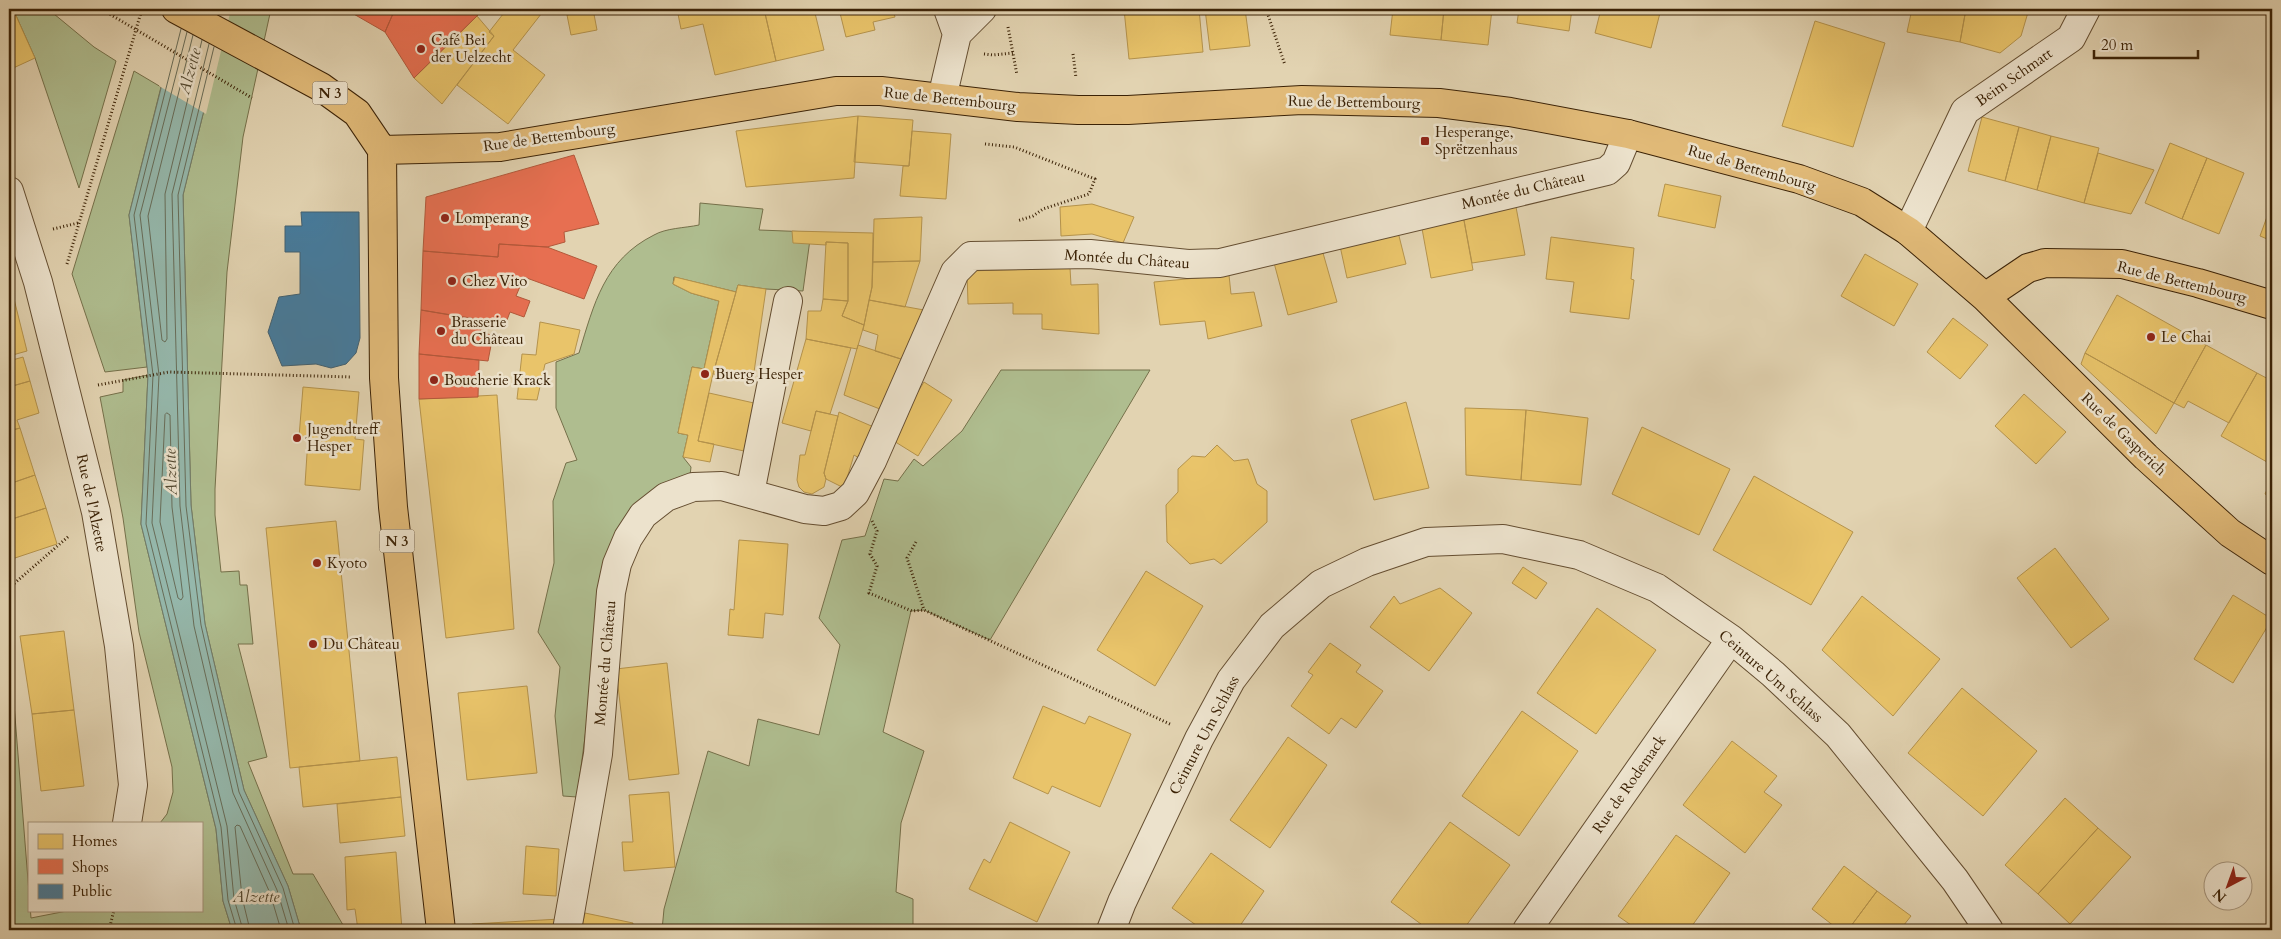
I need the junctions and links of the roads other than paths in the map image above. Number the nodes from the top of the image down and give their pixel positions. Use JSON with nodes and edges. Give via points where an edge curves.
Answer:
{"nodes":[{"id":1,"x":176,"y":9,"type":"edge"},
{"id":2,"x":948,"y":9,"type":"edge"},
{"id":3,"x":982,"y":9,"type":"edge"},
{"id":4,"x":2086,"y":9,"type":"edge"},
{"id":5,"x":957,"y":34,"type":"junction"},
{"id":6,"x":942,"y":98,"type":"junction"},
{"id":7,"x":1628,"y":134,"type":"junction"},
{"id":8,"x":382,"y":150,"type":"junction"},
{"id":9,"x":9,"y":191,"type":"edge"},
{"id":10,"x":1908,"y":231,"type":"junction"},
{"id":11,"x":1985,"y":297,"type":"junction"},
{"id":12,"x":788,"y":301,"type":"dead end"},
{"id":13,"x":2272,"y":305,"type":"edge"},
{"id":14,"x":750,"y":493,"type":"junction"},
{"id":15,"x":2272,"y":561,"type":"edge"},
{"id":16,"x":1732,"y":639,"type":"junction"},
{"id":17,"x":128,"y":822,"type":"edge"},
{"id":18,"x":441,"y":930,"type":"edge"},
{"id":19,"x":567,"y":930,"type":"edge"},
{"id":20,"x":1111,"y":930,"type":"edge"},
{"id":21,"x":1527,"y":930,"type":"edge"},
{"id":22,"x":1989,"y":930,"type":"edge"}],
"edges":[{"from":1,"to":8,"type":"main road","number":"N 3","via":[[321,87],[357,112]]},
{"from":2,"to":5,"type":"street"},
{"from":3,"to":5,"type":"street"},
{"from":4,"to":10,"type":"street","name":"Beim Schmatt","via":[[2071,38],[1965,111]]},
{"from":5,"to":6,"type":"street"},
{"from":6,"to":7,"type":"main road","name":"Rue de Bettembourg","via":[[1078,110],[1302,100],[1430,103],[1510,112]]},
{"from":6,"to":8,"type":"main road","name":"Rue de Bettembourg","via":[[881,91],[836,91],[500,147]]},
{"from":7,"to":10,"type":"main road","name":"Rue de Bettembourg","via":[[1799,179],[1862,202]]},
{"from":7,"to":14,"type":"street","name":"Montée du Château","via":[[1616,164],[1607,171],[1220,263],[1188,264],[1090,254],[971,256],[955,272],[855,493],[841,506],[824,511],[805,509]]},
{"from":8,"to":18,"type":"main road","number":"N 3","via":[[384,378],[393,507]]},
{"from":9,"to":17,"type":"street","name":"Rue de l'Alzette","via":[[38,282],[96,512],[119,646],[133,785]]},
{"from":10,"to":11,"type":"main road","name":"Rue de Bettembourg"},
{"from":11,"to":13,"type":"main road","name":"Rue de Bettembourg","via":[[2028,268],[2045,263],[2122,264]]},
{"from":11,"to":15,"type":"main road","name":"Rue de Gasperich","via":[[2146,457],[2230,533]]},
{"from":12,"to":14,"type":"street"},
{"from":14,"to":19,"type":"street","name":"Montée du Château","via":[[722,486],[693,488],[666,497],[643,515],[624,547],[611,592],[598,754]]},
{"from":16,"to":20,"type":"street","name":"Ceinture Um Schlass","via":[[1657,588],[1579,555],[1503,539],[1426,542],[1368,562],[1321,584],[1272,626],[1231,680],[1195,748]]},
{"from":16,"to":21,"type":"street","name":"Rue de Rodemack"},
{"from":16,"to":22,"type":"street","name":"Ceinture Um Schlass","via":[[1838,735],[1954,880]]}]}
